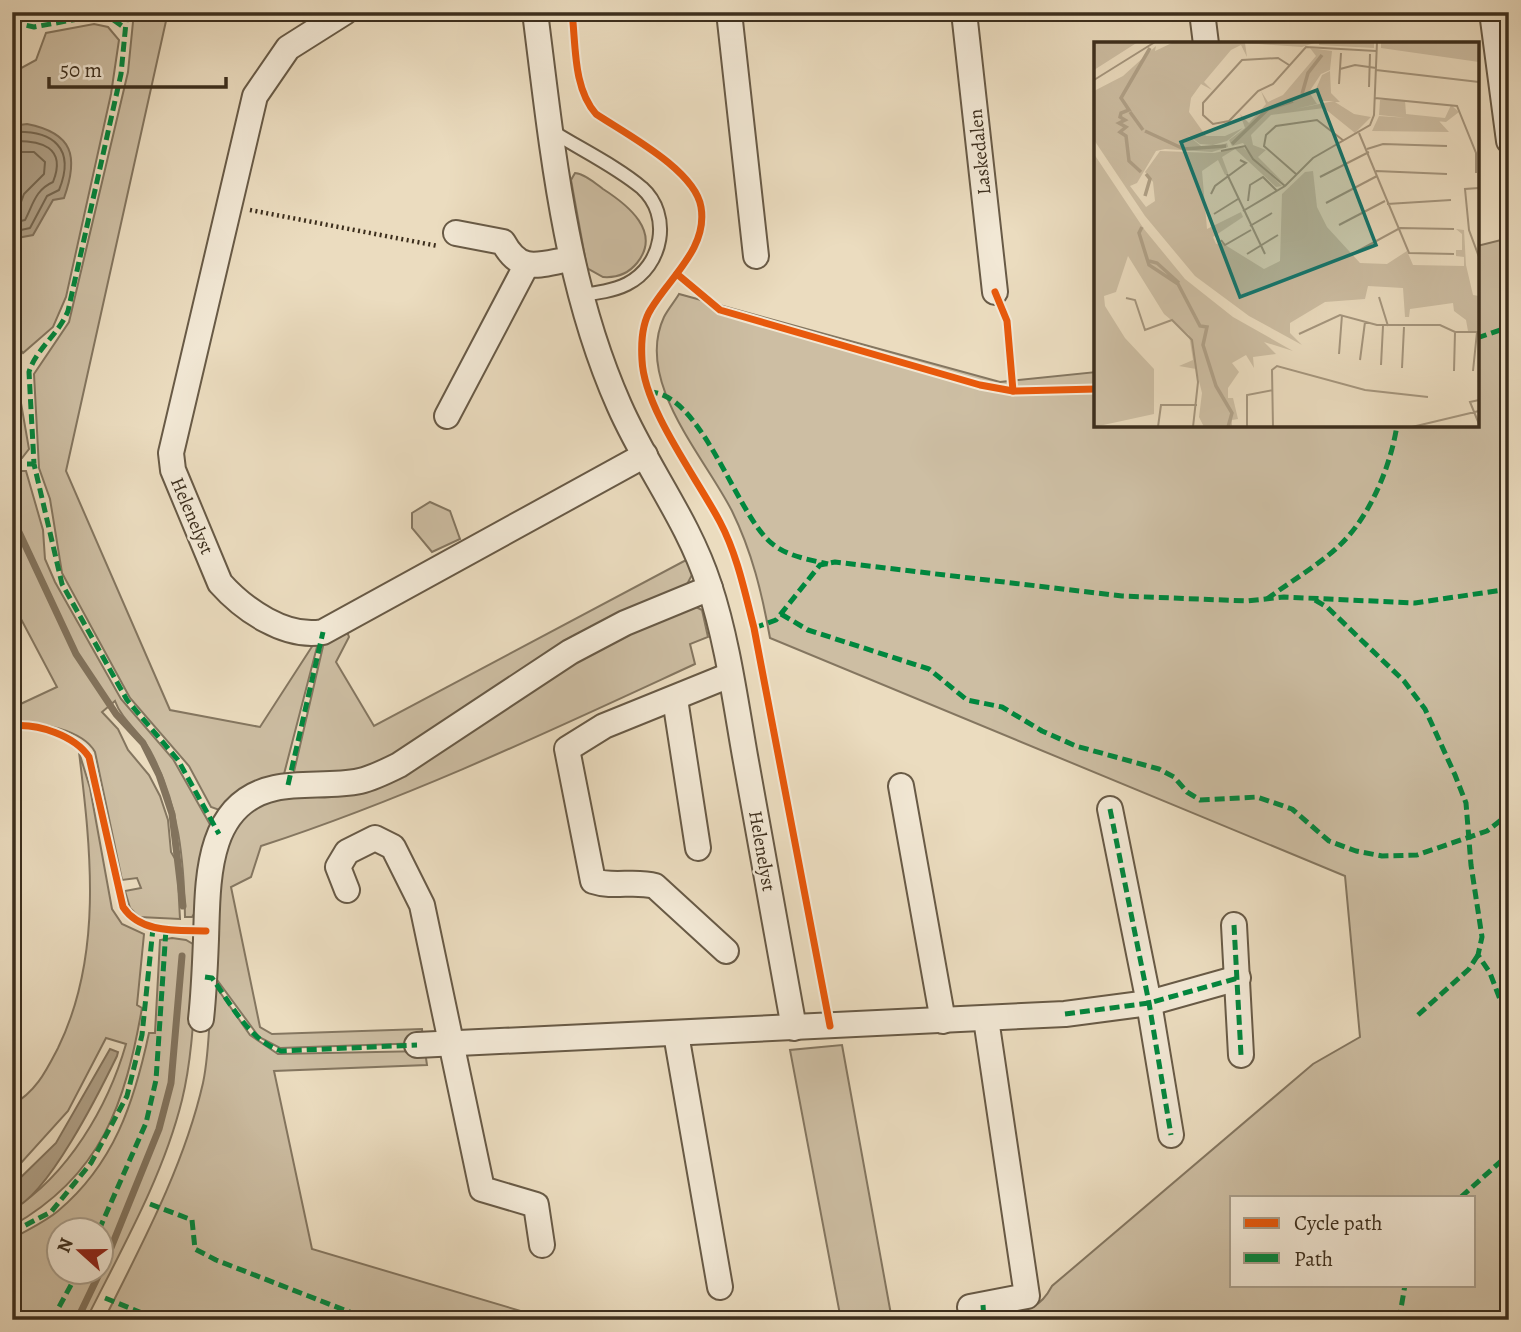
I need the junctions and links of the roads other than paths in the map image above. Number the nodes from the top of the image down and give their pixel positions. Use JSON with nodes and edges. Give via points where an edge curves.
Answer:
{"nodes":[{"id":1,"x":345,"y":12,"type":"edge"},
{"id":2,"x":535,"y":12,"type":"edge"},
{"id":3,"x":729,"y":12,"type":"edge"},
{"id":4,"x":964,"y":12,"type":"edge"},
{"id":5,"x":1202,"y":12,"type":"edge"},
{"id":6,"x":1492,"y":12,"type":"edge"},
{"id":7,"x":1206,"y":42,"type":"edge"},
{"id":8,"x":550,"y":130,"type":"junction"},
{"id":9,"x":1509,"y":141,"type":"edge"},
{"id":10,"x":453,"y":241,"type":"road end"},
{"id":11,"x":756,"y":256,"type":"dead end"},
{"id":12,"x":571,"y":259,"type":"junction"},
{"id":13,"x":526,"y":266,"type":"junction"},
{"id":14,"x":995,"y":292,"type":"dead end"},
{"id":15,"x":580,"y":295,"type":"junction"},
{"id":16,"x":447,"y":416,"type":"dead end"},
{"id":17,"x":645,"y":455,"type":"junction"},
{"id":18,"x":710,"y":588,"type":"junction"},
{"id":19,"x":730,"y":675,"type":"junction"},
{"id":20,"x":674,"y":699,"type":"junction"},
{"id":21,"x":901,"y":786,"type":"dead end"},
{"id":22,"x":1110,"y":809,"type":"dead end"},
{"id":23,"x":698,"y":848,"type":"dead end"},
{"id":24,"x":347,"y":890,"type":"dead end"},
{"id":25,"x":1234,"y":925,"type":"dead end"},
{"id":26,"x":726,"y":951,"type":"dead end"},
{"id":27,"x":1238,"y":978,"type":"junction"},
{"id":28,"x":1149,"y":1003,"type":"junction"},
{"id":29,"x":201,"y":1019,"type":"dead end"},
{"id":30,"x":986,"y":1019,"type":"junction"},
{"id":31,"x":943,"y":1021,"type":"junction"},
{"id":32,"x":794,"y":1028,"type":"junction"},
{"id":33,"x":676,"y":1034,"type":"junction"},
{"id":34,"x":450,"y":1044,"type":"junction"},
{"id":35,"x":417,"y":1045,"type":"dead end"},
{"id":36,"x":1241,"y":1055,"type":"dead end"},
{"id":37,"x":1171,"y":1135,"type":"dead end"},
{"id":38,"x":542,"y":1245,"type":"dead end"},
{"id":39,"x":720,"y":1287,"type":"dead end"},
{"id":40,"x":970,"y":1307,"type":"dead end"}],
"edges":[{"from":1,"to":17,"type":"street","name":"Helenelyst","via":[[288,48],[255,96],[171,453],[173,470],[220,583],[232,596],[288,631],[304,636],[323,632]]},
{"from":2,"to":8,"type":"street","name":"Helenelyst"},
{"from":3,"to":11,"type":"street"},
{"from":4,"to":14,"type":"street","name":"Laskedalen"},
{"from":5,"to":7,"type":"street"},
{"from":6,"to":9,"type":"street"},
{"from":8,"to":12,"type":"street","name":"Helenelyst"},
{"from":8,"to":15,"type":"lane","via":[[642,188],[658,207],[662,231],[654,258],[629,283]]},
{"from":10,"to":13,"type":"street","via":[[503,242],[512,258]]},
{"from":12,"to":13,"type":"street"},
{"from":12,"to":15,"type":"street","name":"Helenelyst"},
{"from":13,"to":16,"type":"street"},
{"from":15,"to":17,"type":"street","name":"Helenelyst","via":[[619,406]]},
{"from":17,"to":18,"type":"street","name":"Helenelyst","via":[[696,546]]},
{"from":18,"to":19,"type":"street","name":"Helenelyst"},
{"from":18,"to":29,"type":"street","via":[[570,653],[381,774],[359,781],[288,785],[264,790],[245,801],[231,813],[212,851]]},
{"from":19,"to":20,"type":"street"},
{"from":19,"to":32,"type":"street","name":"Helenelyst"},
{"from":20,"to":23,"type":"street"},
{"from":20,"to":26,"type":"street","via":[[604,726],[567,749],[593,881],[654,886]]},
{"from":21,"to":31,"type":"street"},
{"from":22,"to":28,"type":"street"},
{"from":24,"to":34,"type":"street","via":[[338,867],[347,852],[375,838],[393,847],[422,905]]},
{"from":25,"to":27,"type":"street"},
{"from":27,"to":28,"type":"street"},
{"from":27,"to":36,"type":"street"},
{"from":28,"to":30,"type":"street"},
{"from":28,"to":37,"type":"street"},
{"from":30,"to":31,"type":"street"},
{"from":30,"to":40,"type":"street","via":[[1027,1296]]},
{"from":31,"to":32,"type":"street"},
{"from":32,"to":33,"type":"street"},
{"from":33,"to":34,"type":"street"},
{"from":33,"to":39,"type":"street"},
{"from":34,"to":35,"type":"street"},
{"from":34,"to":38,"type":"street","via":[[482,1189],[536,1205]]}]}
